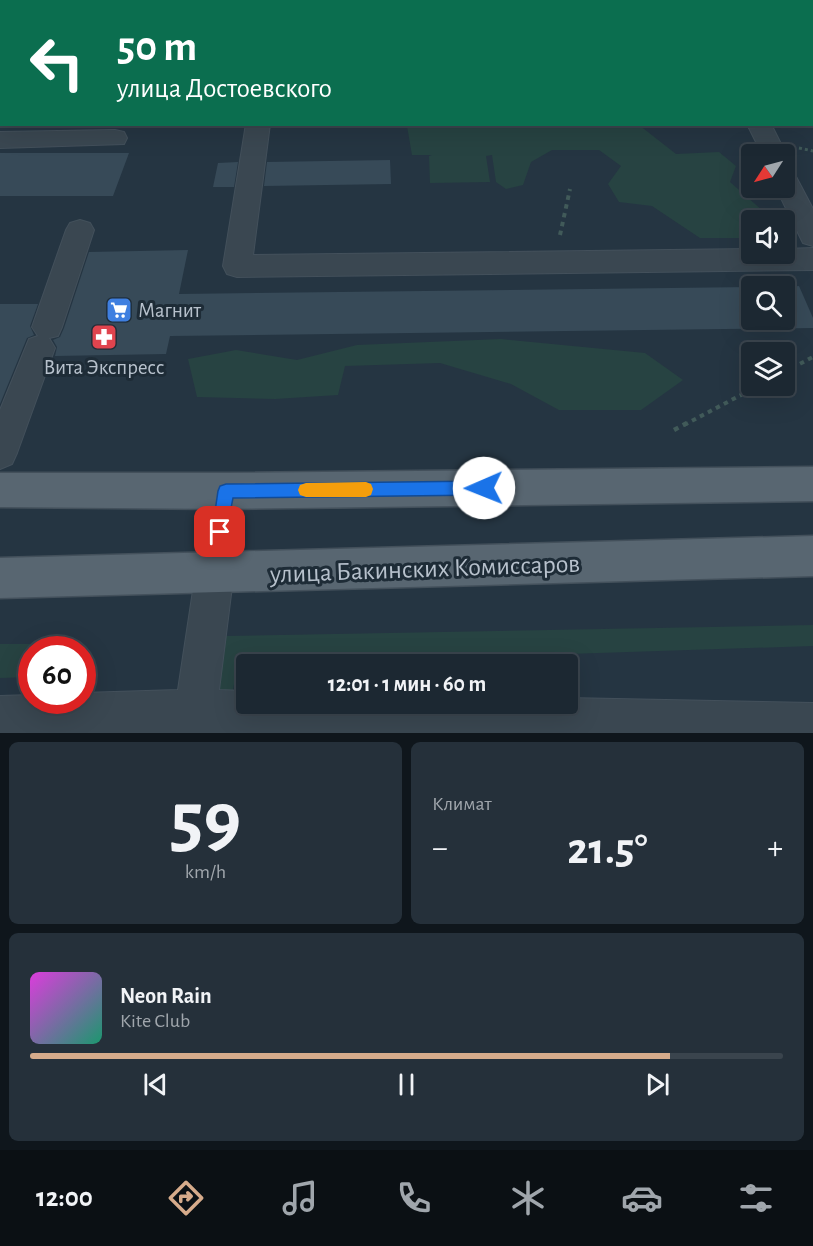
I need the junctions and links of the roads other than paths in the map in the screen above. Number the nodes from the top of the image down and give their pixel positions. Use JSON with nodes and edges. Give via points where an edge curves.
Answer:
{"nodes":[{"id":1,"x":258,"y":126,"type":"edge"},
{"id":2,"x":760,"y":126,"type":"edge"},
{"id":3,"x":116,"y":138,"type":"dead end"},
{"id":4,"x":0,"y":140,"type":"edge"},
{"id":5,"x":769,"y":144,"type":"edge"},
{"id":6,"x":794,"y":198,"type":"edge"},
{"id":7,"x":80,"y":230,"type":"dead end"},
{"id":8,"x":813,"y":236,"type":"edge"},
{"id":9,"x":813,"y":259,"type":"edge"},
{"id":10,"x":0,"y":453,"type":"edge"},
{"id":11,"x":813,"y":484,"type":"edge"},
{"id":12,"x":0,"y":490,"type":"edge"},
{"id":13,"x":226,"y":491,"type":"junction"},
{"id":14,"x":813,"y":556,"type":"edge"},
{"id":15,"x":213,"y":574,"type":"junction"},
{"id":16,"x":0,"y":578,"type":"edge"},
{"id":17,"x":0,"y":717,"type":"edge"},
{"id":18,"x":196,"y":722,"type":"edge"},
{"id":19,"x":813,"y":724,"type":"edge"}],
"edges":[{"from":1,"to":9,"type":"street","via":[[237,266]]},
{"from":2,"to":5,"type":"street"},
{"from":3,"to":4,"type":"street"},
{"from":6,"to":8,"type":"street"},
{"from":7,"to":10,"type":"street"},
{"from":11,"to":13,"type":"main road"},
{"from":12,"to":13,"type":"main road"},
{"from":13,"to":15,"type":"street"},
{"from":14,"to":15,"type":"main road","name":"улица Бакинских Комиссаров"},
{"from":15,"to":16,"type":"main road","name":"улица Бакинских Комиссаров"},
{"from":15,"to":18,"type":"street"},
{"from":17,"to":18,"type":"street"},
{"from":18,"to":19,"type":"street"}]}
